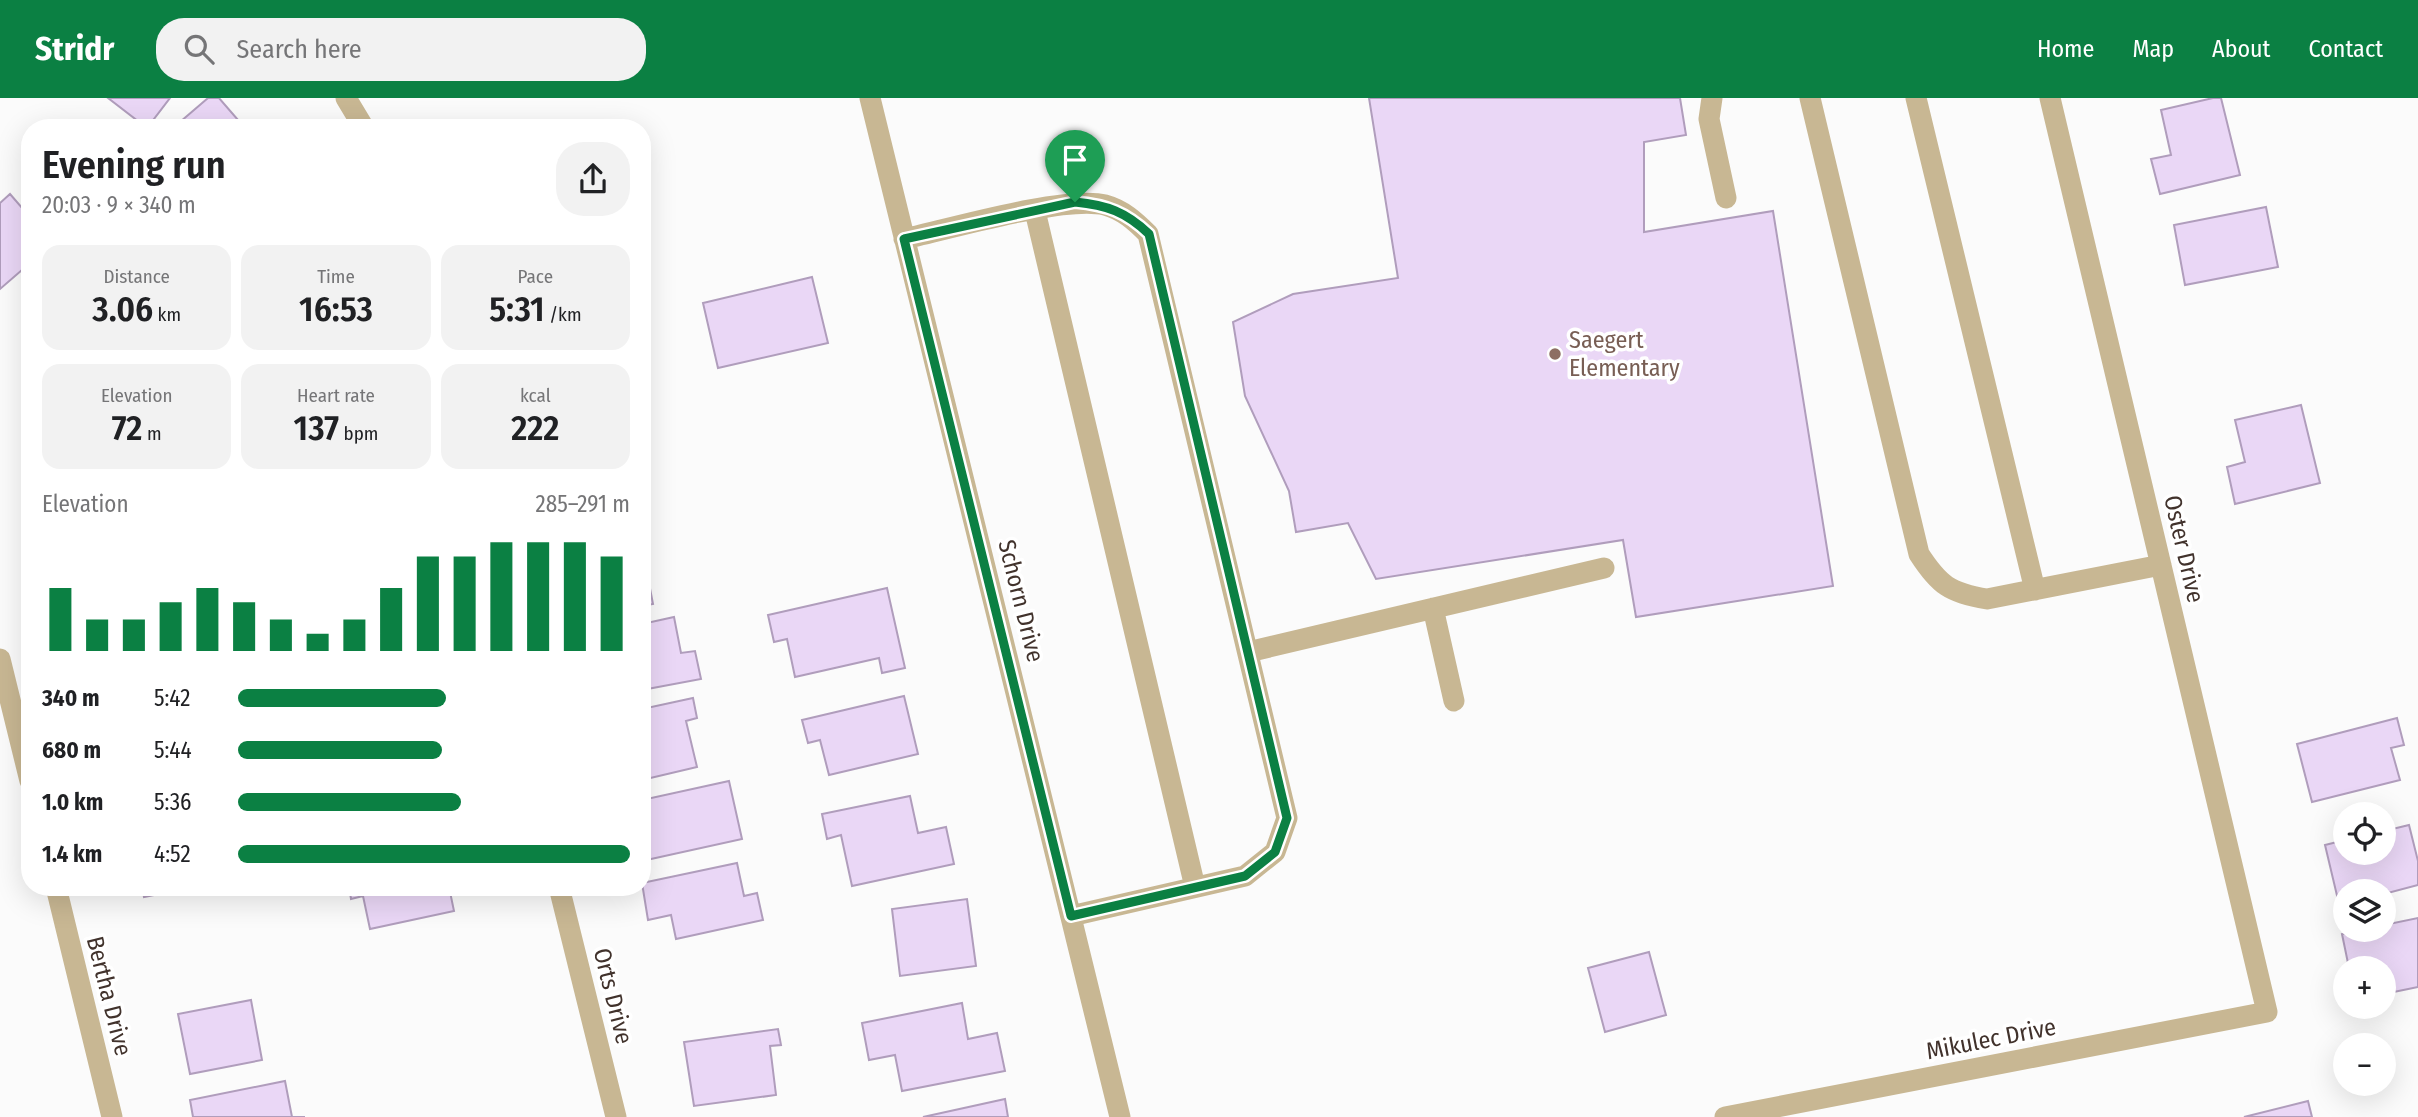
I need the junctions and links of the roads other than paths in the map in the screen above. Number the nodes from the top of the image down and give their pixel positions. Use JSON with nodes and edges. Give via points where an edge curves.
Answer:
{"nodes":[{"id":1,"x":346,"y":98,"type":"edge"},
{"id":2,"x":870,"y":98,"type":"edge"},
{"id":3,"x":1712,"y":98,"type":"edge"},
{"id":4,"x":1810,"y":98,"type":"edge"},
{"id":5,"x":1916,"y":98,"type":"edge"},
{"id":6,"x":2050,"y":98,"type":"edge"},
{"id":7,"x":359,"y":119,"type":"edge"},
{"id":8,"x":1726,"y":198,"type":"dead end"},
{"id":9,"x":1035,"y":211,"type":"junction"},
{"id":10,"x":904,"y":239,"type":"junction"},
{"id":11,"x":2161,"y":565,"type":"junction"},
{"id":12,"x":1604,"y":568,"type":"dead end"},
{"id":13,"x":2035,"y":590,"type":"junction"},
{"id":14,"x":1433,"y":608,"type":"junction"},
{"id":15,"x":1248,"y":652,"type":"junction"},
{"id":16,"x":0,"y":659,"type":"edge"},
{"id":17,"x":1454,"y":701,"type":"dead end"},
{"id":18,"x":21,"y":744,"type":"edge"},
{"id":19,"x":1195,"y":887,"type":"junction"},
{"id":20,"x":58,"y":896,"type":"edge"},
{"id":21,"x":561,"y":896,"type":"edge"},
{"id":22,"x":1071,"y":916,"type":"junction"},
{"id":23,"x":2267,"y":1012,"type":"joint"},
{"id":24,"x":112,"y":1117,"type":"edge"},
{"id":25,"x":616,"y":1117,"type":"edge"},
{"id":26,"x":1120,"y":1117,"type":"edge"},
{"id":27,"x":1726,"y":1117,"type":"edge"}],
"edges":[{"from":1,"to":7,"type":"street"},
{"from":2,"to":10,"type":"street","name":"Schorn Drive"},
{"from":3,"to":8,"type":"street","via":[[1709,119]]},
{"from":4,"to":13,"type":"street","via":[[1919,554],[1936,579],[1959,595],[1987,600]]},
{"from":5,"to":13,"type":"street"},
{"from":6,"to":11,"type":"street","name":"Oster Drive"},
{"from":9,"to":10,"type":"street"},
{"from":9,"to":15,"type":"street","via":[[1075,202],[1105,205],[1130,216],[1149,234]]},
{"from":9,"to":19,"type":"street"},
{"from":10,"to":22,"type":"street","name":"Schorn Drive"},
{"from":11,"to":13,"type":"street"},
{"from":11,"to":23,"type":"street","name":"Oster Drive"},
{"from":12,"to":14,"type":"street"},
{"from":14,"to":15,"type":"street"},
{"from":14,"to":17,"type":"street"},
{"from":15,"to":19,"type":"street","via":[[1287,818],[1275,852],[1245,876]]},
{"from":16,"to":18,"type":"street"},
{"from":19,"to":22,"type":"street"},
{"from":20,"to":24,"type":"street","name":"Bertha Drive"},
{"from":21,"to":25,"type":"street","name":"Orts Drive"},
{"from":22,"to":26,"type":"street","name":"Schorn Drive"},
{"from":23,"to":27,"type":"street","name":"Mikulec Drive"}]}
